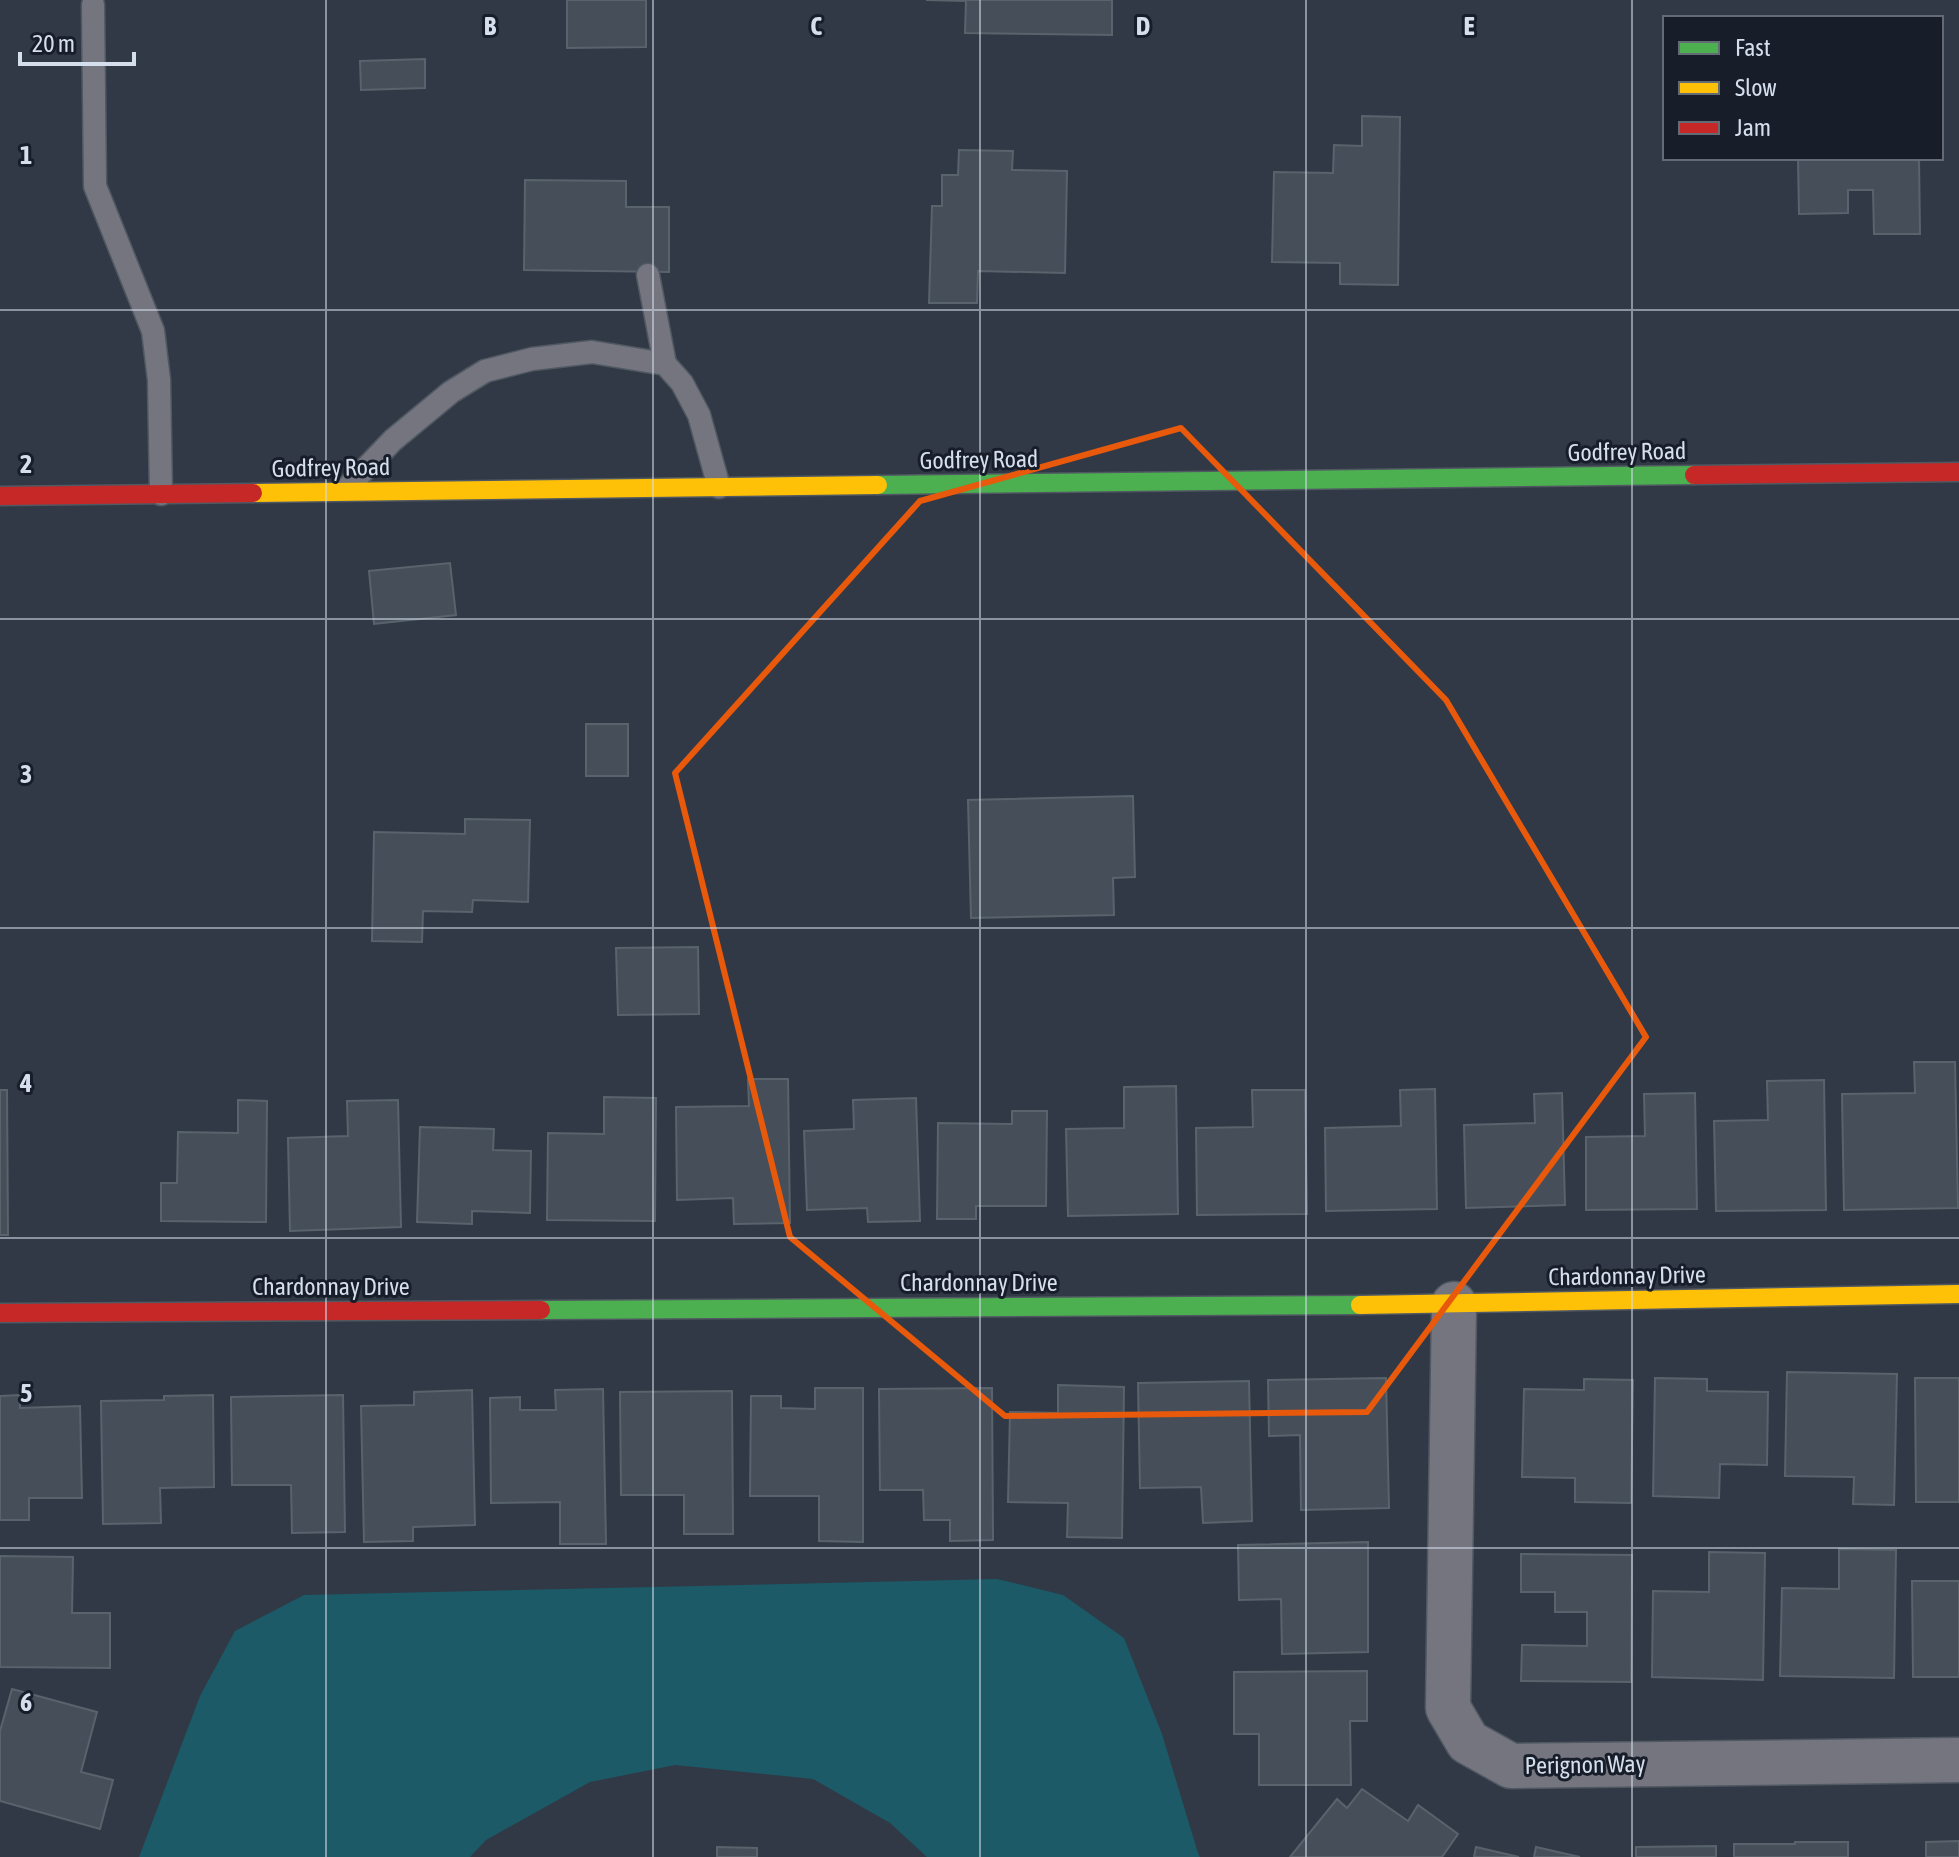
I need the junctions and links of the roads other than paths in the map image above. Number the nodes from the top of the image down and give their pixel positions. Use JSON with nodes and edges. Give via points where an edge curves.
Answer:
{"nodes":[{"id":1,"x":93,"y":5,"type":"dead end"},
{"id":2,"x":648,"y":275,"type":"dead end"},
{"id":3,"x":665,"y":364,"type":"junction"},
{"id":4,"x":1959,"y":472,"type":"edge"},
{"id":5,"x":719,"y":487,"type":"junction"},
{"id":6,"x":344,"y":491,"type":"junction"},
{"id":7,"x":161,"y":494,"type":"junction"},
{"id":8,"x":0,"y":496,"type":"edge"},
{"id":9,"x":1959,"y":1294,"type":"edge"},
{"id":10,"x":1454,"y":1304,"type":"junction"},
{"id":11,"x":0,"y":1313,"type":"edge"},
{"id":12,"x":1959,"y":1760,"type":"edge"}],
"edges":[{"from":1,"to":7,"type":"lane","via":[[95,186],[153,331]]},
{"from":2,"to":3,"type":"lane"},
{"from":3,"to":5,"type":"lane","via":[[699,415]]},
{"from":3,"to":6,"type":"lane","via":[[592,352],[485,371],[405,431]]},
{"from":4,"to":5,"type":"street","name":"Godfrey Road"},
{"from":5,"to":6,"type":"street","name":"Godfrey Road"},
{"from":6,"to":7,"type":"street","name":"Godfrey Road"},
{"from":7,"to":8,"type":"street","name":"Godfrey Road"},
{"from":9,"to":10,"type":"street","name":"Chardonnay Drive"},
{"from":10,"to":11,"type":"street","name":"Chardonnay Drive"},
{"from":10,"to":12,"type":"street","name":"Perignon Way","via":[[1448,1708],[1468,1742],[1511,1766]]}]}
